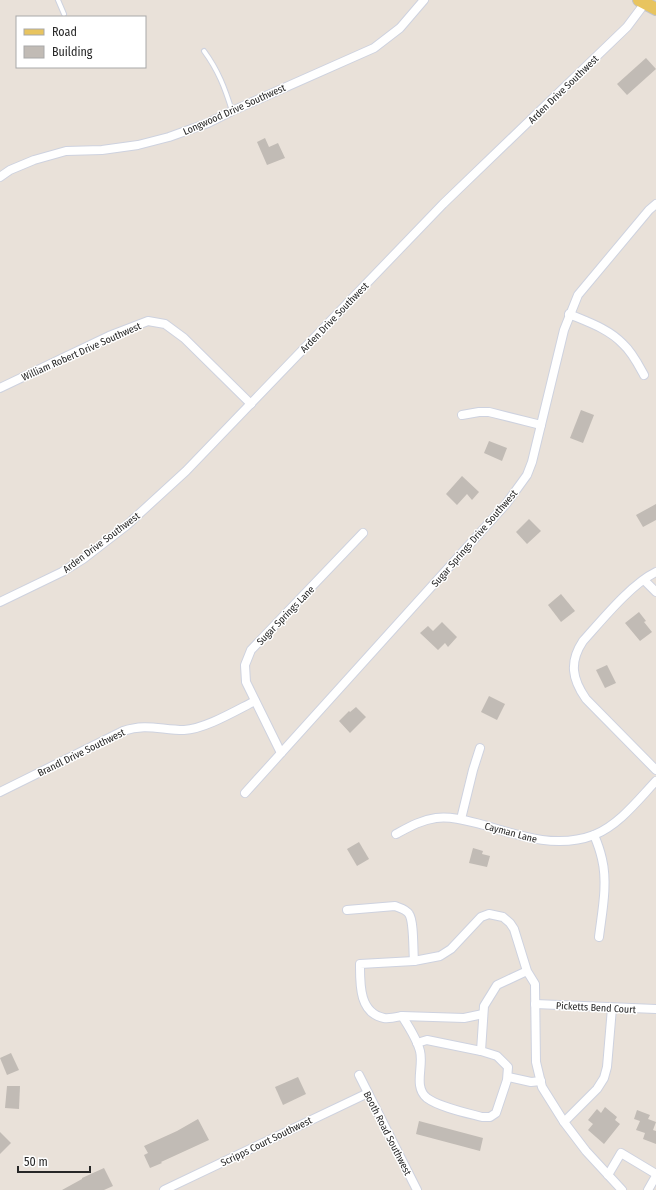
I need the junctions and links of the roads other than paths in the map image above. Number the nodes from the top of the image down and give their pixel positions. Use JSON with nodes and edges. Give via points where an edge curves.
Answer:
{"nodes":[{"id":1,"x":58,"y":0,"type":"edge"},
{"id":2,"x":424,"y":0,"type":"edge"},
{"id":3,"x":647,"y":4,"type":"edge"},
{"id":4,"x":64,"y":14,"type":"dead end"},
{"id":5,"x":204,"y":51,"type":"dead end"},
{"id":6,"x":232,"y":110,"type":"junction"},
{"id":7,"x":0,"y":177,"type":"edge"},
{"id":8,"x":656,"y":204,"type":"edge"},
{"id":9,"x":569,"y":314,"type":"junction"},
{"id":10,"x":644,"y":374,"type":"dead end"},
{"id":11,"x":0,"y":388,"type":"edge"},
{"id":12,"x":251,"y":404,"type":"junction"},
{"id":13,"x":462,"y":415,"type":"dead end"},
{"id":14,"x":541,"y":425,"type":"junction"},
{"id":15,"x":363,"y":533,"type":"dead end"},
{"id":16,"x":656,"y":572,"type":"edge"},
{"id":17,"x":644,"y":580,"type":"junction"},
{"id":18,"x":656,"y":592,"type":"edge"},
{"id":19,"x":0,"y":602,"type":"edge"},
{"id":20,"x":255,"y":701,"type":"junction"},
{"id":21,"x":480,"y":748,"type":"dead end"},
{"id":22,"x":281,"y":753,"type":"junction"},
{"id":23,"x":656,"y":770,"type":"edge"},
{"id":24,"x":656,"y":781,"type":"edge"},
{"id":25,"x":0,"y":792,"type":"edge"},
{"id":26,"x":245,"y":793,"type":"dead end"},
{"id":27,"x":462,"y":819,"type":"junction"},
{"id":28,"x":396,"y":834,"type":"dead end"},
{"id":29,"x":594,"y":835,"type":"junction"},
{"id":30,"x":347,"y":910,"type":"dead end"},
{"id":31,"x":599,"y":937,"type":"dead end"},
{"id":32,"x":414,"y":961,"type":"junction"},
{"id":33,"x":526,"y":971,"type":"junction"},
{"id":34,"x":535,"y":1004,"type":"junction"},
{"id":35,"x":612,"y":1008,"type":"junction"},
{"id":36,"x":656,"y":1009,"type":"edge"},
{"id":37,"x":483,"y":1014,"type":"junction"},
{"id":38,"x":402,"y":1016,"type":"junction"},
{"id":39,"x":417,"y":1043,"type":"junction"},
{"id":40,"x":481,"y":1051,"type":"junction"},
{"id":41,"x":359,"y":1075,"type":"dead end"},
{"id":42,"x":508,"y":1077,"type":"junction"},
{"id":43,"x":541,"y":1081,"type":"junction"},
{"id":44,"x":368,"y":1093,"type":"junction"},
{"id":45,"x":564,"y":1122,"type":"junction"},
{"id":46,"x":608,"y":1175,"type":"junction"},
{"id":47,"x":656,"y":1175,"type":"edge"},
{"id":48,"x":164,"y":1190,"type":"edge"},
{"id":49,"x":417,"y":1190,"type":"edge"},
{"id":50,"x":622,"y":1190,"type":"edge"},
{"id":51,"x":648,"y":1190,"type":"edge"}],
"edges":[{"from":1,"to":4,"type":"lane"},
{"from":2,"to":6,"type":"street","name":"Longwood Drive Southwest","via":[[400,28],[374,48]]},
{"from":3,"to":12,"type":"street","name":"Arden Drive Southwest","via":[[627,27],[443,204]]},
{"from":5,"to":6,"type":"lane","via":[[220,77]]},
{"from":6,"to":7,"type":"street","name":"Longwood Drive Southwest","via":[[208,123],[169,137],[138,145],[66,152],[34,160]]},
{"from":8,"to":9,"type":"street","name":"Sugar Springs Drive Southwest","via":[[585,285]]},
{"from":9,"to":10,"type":"street","via":[[617,338]]},
{"from":9,"to":14,"type":"street","name":"Sugar Springs Drive Southwest"},
{"from":11,"to":12,"type":"street","name":"William Robert Drive Southwest","via":[[109,336],[148,321],[165,324],[184,338]]},
{"from":12,"to":19,"type":"street","name":"Arden Drive Southwest","via":[[186,471],[126,525],[62,572]]},
{"from":13,"to":14,"type":"street","via":[[489,412]]},
{"from":14,"to":22,"type":"street","name":"Sugar Springs Drive Southwest","via":[[526,475],[506,504]]},
{"from":15,"to":20,"type":"street","name":"Sugar Springs Lane","via":[[251,650],[245,665],[246,682]]},
{"from":16,"to":17,"type":"street"},
{"from":17,"to":18,"type":"street"},
{"from":17,"to":23,"type":"street","via":[[583,641],[576,650],[573,664],[579,689]]},
{"from":20,"to":22,"type":"street","name":"Sugar Springs Lane"},
{"from":20,"to":25,"type":"street","name":"Brandl Drive Southwest","via":[[198,728],[183,730],[146,726],[122,731]]},
{"from":21,"to":27,"type":"street"},
{"from":22,"to":26,"type":"street","name":"Sugar Springs Drive Southwest"},
{"from":24,"to":29,"type":"street","name":"Cayman Lane","via":[[622,817]]},
{"from":27,"to":28,"type":"street","name":"Cayman Lane","via":[[425,820]]},
{"from":27,"to":29,"type":"street","name":"Cayman Lane","via":[[539,840],[567,840]]},
{"from":29,"to":31,"type":"street","via":[[604,874]]},
{"from":30,"to":32,"type":"street","via":[[395,906],[403,908],[411,919]]},
{"from":32,"to":33,"type":"street","via":[[440,956],[451,949],[481,917],[489,914],[503,917],[514,929]]},
{"from":32,"to":38,"type":"street","via":[[360,964],[361,992],[367,1008],[385,1019]]},
{"from":33,"to":34,"type":"street","via":[[535,984]]},
{"from":33,"to":37,"type":"street","via":[[497,985],[484,1006]]},
{"from":34,"to":35,"type":"street","name":"Picketts Bend Court"},
{"from":34,"to":43,"type":"street","via":[[536,1062]]},
{"from":35,"to":36,"type":"street","name":"Picketts Bend Court"},
{"from":35,"to":45,"type":"street","via":[[604,1078],[597,1090]]},
{"from":37,"to":38,"type":"street","via":[[464,1018]]},
{"from":37,"to":40,"type":"street"},
{"from":38,"to":39,"type":"street"},
{"from":39,"to":40,"type":"street","via":[[427,1040]]},
{"from":39,"to":42,"type":"street","via":[[421,1052],[421,1090],[433,1102],[482,1117],[490,1117],[496,1113]]},
{"from":40,"to":42,"type":"street","via":[[497,1056],[508,1067]]},
{"from":41,"to":44,"type":"street","name":"Booth Road Southwest"},
{"from":42,"to":43,"type":"street","via":[[531,1082]]},
{"from":43,"to":45,"type":"street","via":[[542,1087]]},
{"from":44,"to":48,"type":"street","name":"Scripps Court Southwest"},
{"from":44,"to":49,"type":"street","name":"Booth Road Southwest"},
{"from":45,"to":46,"type":"street"},
{"from":46,"to":47,"type":"street","via":[[621,1153]]},
{"from":46,"to":50,"type":"street"},
{"from":47,"to":51,"type":"street"}]}
